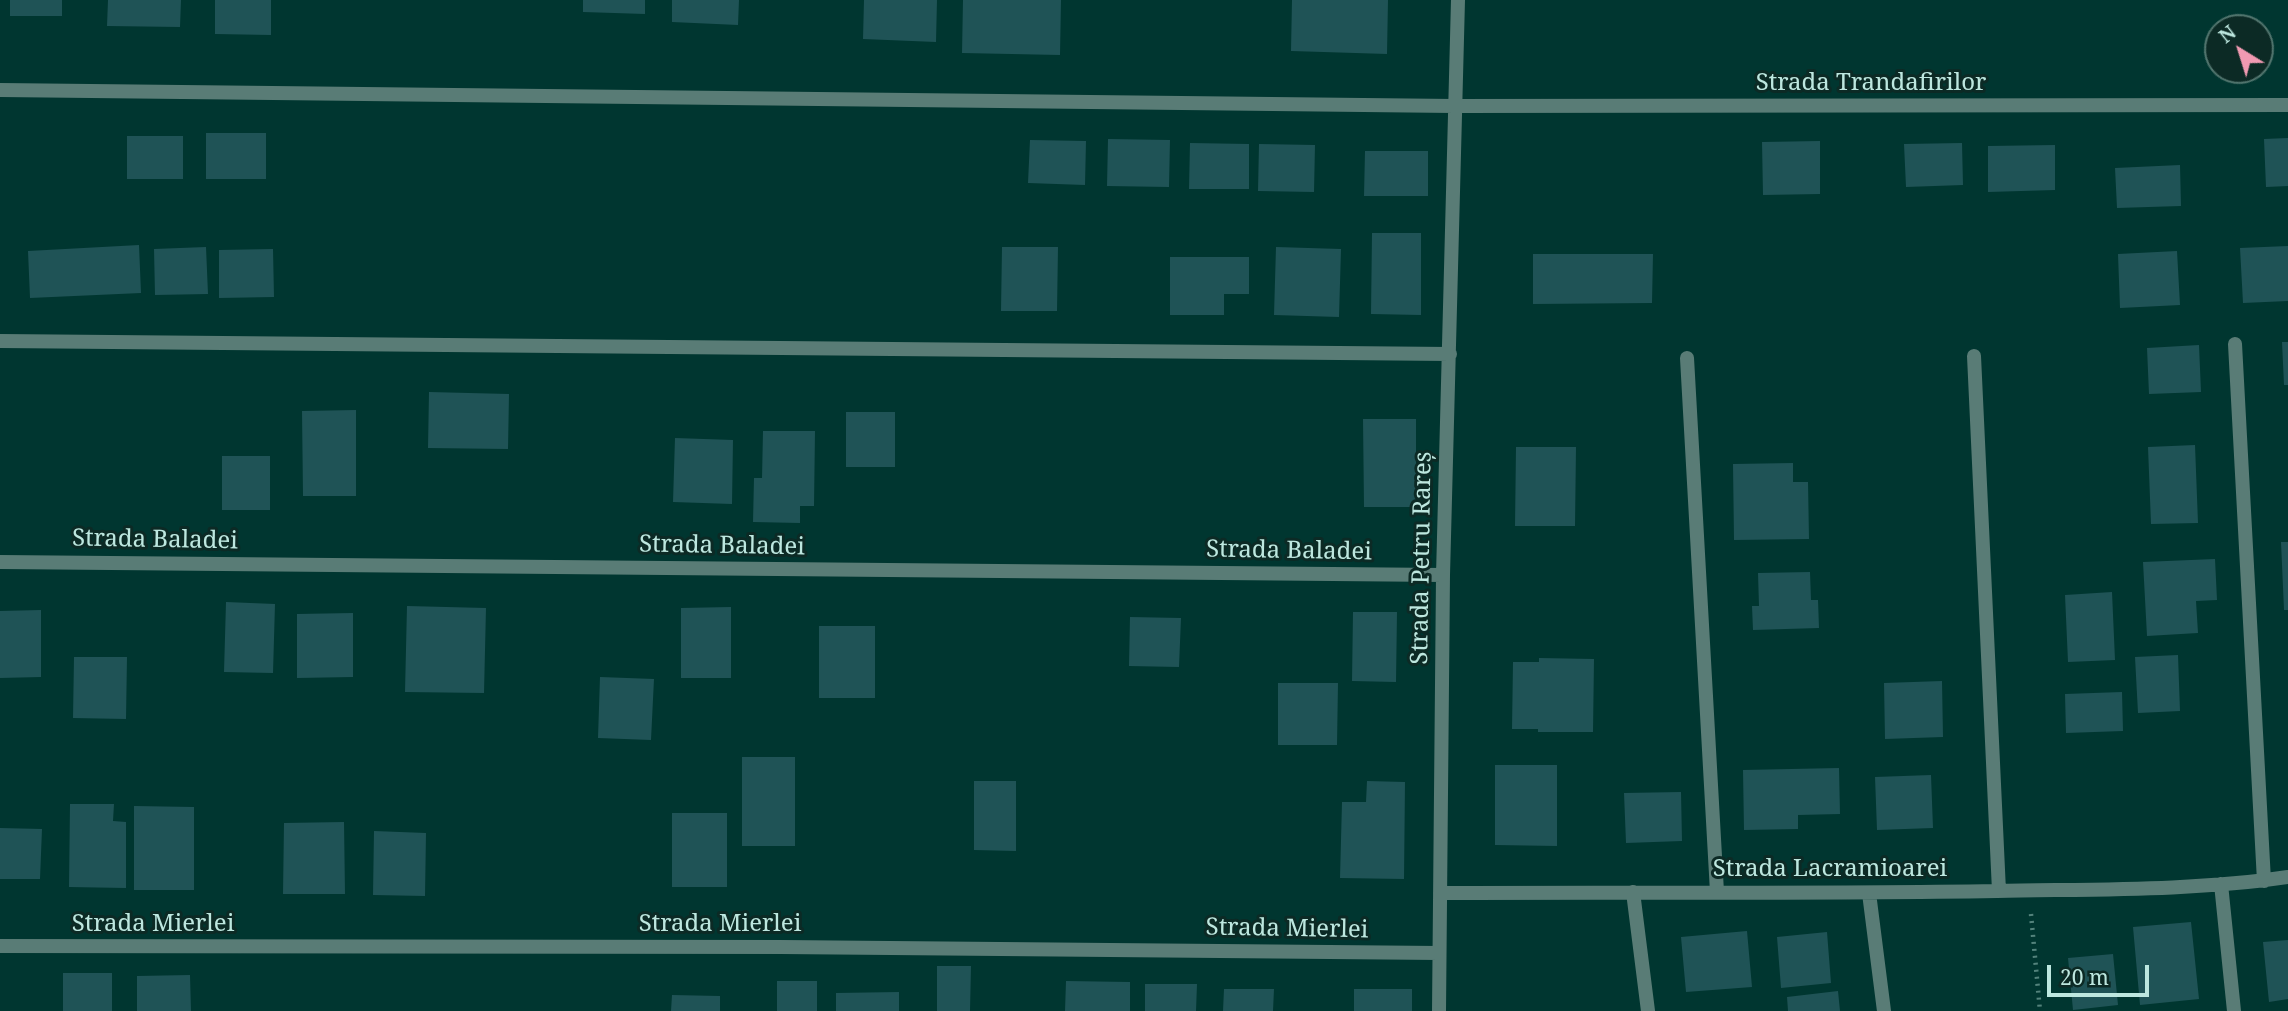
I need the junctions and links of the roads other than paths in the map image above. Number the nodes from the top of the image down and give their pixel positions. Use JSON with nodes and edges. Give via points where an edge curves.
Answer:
{"nodes":[{"id":1,"x":1458,"y":0,"type":"edge"},
{"id":2,"x":0,"y":90,"type":"edge"},
{"id":3,"x":2288,"y":105,"type":"edge"},
{"id":4,"x":1454,"y":106,"type":"junction"},
{"id":5,"x":0,"y":341,"type":"edge"},
{"id":6,"x":2235,"y":344,"type":"dead end"},
{"id":7,"x":1450,"y":354,"type":"junction"},
{"id":8,"x":1974,"y":356,"type":"dead end"},
{"id":9,"x":1687,"y":358,"type":"dead end"},
{"id":10,"x":0,"y":562,"type":"edge"},
{"id":11,"x":1443,"y":575,"type":"junction"},
{"id":12,"x":2288,"y":877,"type":"edge"},
{"id":13,"x":2263,"y":881,"type":"junction"},
{"id":14,"x":2221,"y":884,"type":"junction"},
{"id":15,"x":1999,"y":891,"type":"junction"},
{"id":16,"x":1633,"y":892,"type":"junction"},
{"id":17,"x":1717,"y":892,"type":"junction"},
{"id":18,"x":1440,"y":893,"type":"junction"},
{"id":19,"x":1869,"y":893,"type":"junction"},
{"id":20,"x":0,"y":946,"type":"edge"},
{"id":21,"x":1439,"y":953,"type":"junction"},
{"id":22,"x":1439,"y":1011,"type":"edge"},
{"id":23,"x":1648,"y":1011,"type":"edge"},
{"id":24,"x":1884,"y":1011,"type":"edge"},
{"id":25,"x":2234,"y":1011,"type":"edge"}],
"edges":[{"from":1,"to":4,"type":"street","name":"Strada Petru Rareș"},
{"from":2,"to":4,"type":"street","name":"Strada Trandafirilor"},
{"from":3,"to":4,"type":"street","name":"Strada Trandafirilor"},
{"from":4,"to":7,"type":"street","name":"Strada Petru Rareș"},
{"from":5,"to":7,"type":"street"},
{"from":6,"to":13,"type":"street"},
{"from":7,"to":11,"type":"street","name":"Strada Petru Rareș"},
{"from":8,"to":15,"type":"street"},
{"from":9,"to":17,"type":"street"},
{"from":10,"to":11,"type":"street","name":"Strada Baladei"},
{"from":11,"to":18,"type":"street","name":"Strada Petru Rareș"},
{"from":12,"to":13,"type":"street","name":"Strada Lacramioarei"},
{"from":13,"to":14,"type":"street","name":"Strada Lacramioarei"},
{"from":14,"to":15,"type":"street","name":"Strada Lacramioarei"},
{"from":14,"to":25,"type":"street"},
{"from":15,"to":19,"type":"street","name":"Strada Lacramioarei"},
{"from":16,"to":17,"type":"street","name":"Strada Lacramioarei"},
{"from":16,"to":18,"type":"street","name":"Strada Lacramioarei"},
{"from":16,"to":23,"type":"street"},
{"from":17,"to":19,"type":"street","name":"Strada Lacramioarei"},
{"from":18,"to":21,"type":"street","name":"Strada Petru Rareș"},
{"from":19,"to":24,"type":"street"},
{"from":20,"to":21,"type":"street","name":"Strada Mierlei"},
{"from":21,"to":22,"type":"street","name":"Strada Petru Rareș"}]}
